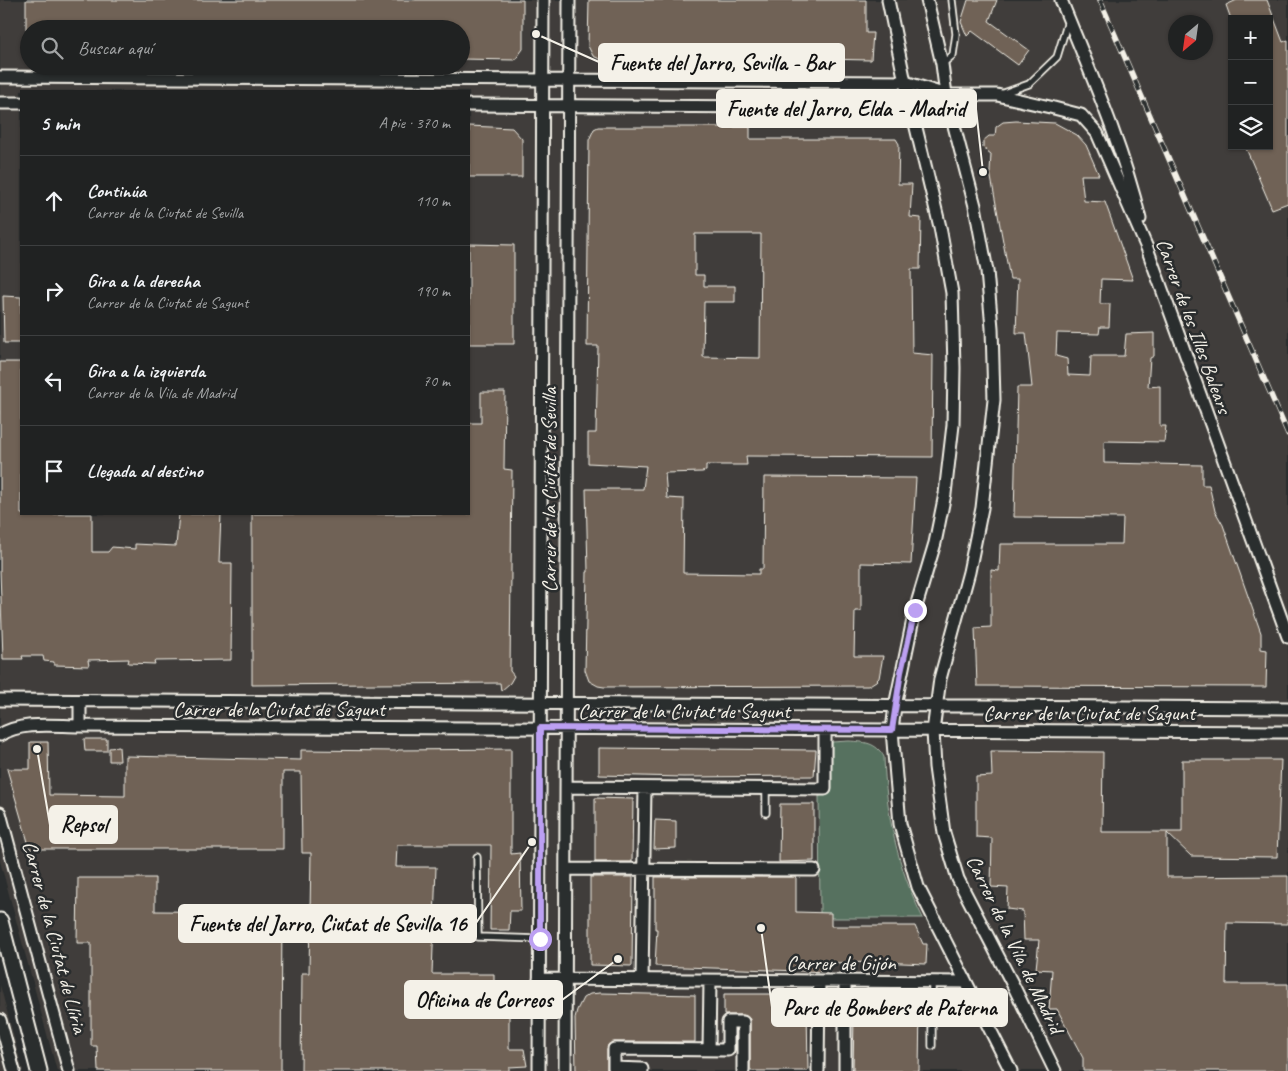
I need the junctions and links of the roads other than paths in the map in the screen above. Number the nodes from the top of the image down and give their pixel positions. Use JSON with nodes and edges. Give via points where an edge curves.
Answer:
{"nodes":[{"id":1,"x":543,"y":0,"type":"edge"},
{"id":2,"x":570,"y":0,"type":"edge"},
{"id":3,"x":888,"y":0,"type":"edge"},
{"id":4,"x":927,"y":0,"type":"edge"},
{"id":5,"x":952,"y":0,"type":"edge"},
{"id":6,"x":1061,"y":0,"type":"edge"},
{"id":7,"x":1069,"y":19,"type":"junction"},
{"id":8,"x":942,"y":64,"type":"junction"},
{"id":9,"x":0,"y":77,"type":"edge"},
{"id":10,"x":543,"y":80,"type":"junction"},
{"id":11,"x":569,"y":80,"type":"junction"},
{"id":12,"x":905,"y":82,"type":"junction"},
{"id":13,"x":946,"y":95,"type":"junction"},
{"id":14,"x":998,"y":95,"type":"junction"},
{"id":15,"x":0,"y":103,"type":"edge"},
{"id":16,"x":20,"y":103,"type":"edge"},
{"id":17,"x":470,"y":105,"type":"edge"},
{"id":18,"x":543,"y":106,"type":"junction"},
{"id":19,"x":569,"y":106,"type":"junction"},
{"id":20,"x":911,"y":108,"type":"junction"},
{"id":21,"x":1147,"y":248,"type":"junction"},
{"id":22,"x":1288,"y":637,"type":"edge"},
{"id":23,"x":0,"y":700,"type":"edge"},
{"id":24,"x":80,"y":701,"type":"junction"},
{"id":25,"x":540,"y":704,"type":"junction"},
{"id":26,"x":567,"y":704,"type":"junction"},
{"id":27,"x":895,"y":706,"type":"junction"},
{"id":28,"x":936,"y":706,"type":"junction"},
{"id":29,"x":1288,"y":708,"type":"edge"},
{"id":30,"x":80,"y":726,"type":"junction"},
{"id":31,"x":540,"y":728,"type":"junction"},
{"id":32,"x":566,"y":729,"type":"junction"},
{"id":33,"x":825,"y":730,"type":"junction"},
{"id":34,"x":892,"y":730,"type":"junction"},
{"id":35,"x":934,"y":730,"type":"junction"},
{"id":36,"x":1288,"y":732,"type":"edge"},
{"id":37,"x":0,"y":735,"type":"edge"},
{"id":38,"x":566,"y":787,"type":"junction"},
{"id":39,"x":645,"y":788,"type":"junction"},
{"id":40,"x":766,"y":789,"type":"junction"},
{"id":41,"x":0,"y":813,"type":"edge"},
{"id":42,"x":766,"y":813,"type":"dead end"},
{"id":43,"x":478,"y":857,"type":"dead end"},
{"id":44,"x":566,"y":869,"type":"junction"},
{"id":45,"x":644,"y":869,"type":"junction"},
{"id":46,"x":814,"y":870,"type":"dead end"},
{"id":47,"x":0,"y":920,"type":"edge"},
{"id":48,"x":540,"y":939,"type":"junction"},
{"id":49,"x":539,"y":980,"type":"junction"},
{"id":50,"x":565,"y":980,"type":"junction"},
{"id":51,"x":642,"y":980,"type":"junction"},
{"id":52,"x":710,"y":981,"type":"junction"},
{"id":53,"x":819,"y":981,"type":"junction"},
{"id":54,"x":845,"y":982,"type":"junction"},
{"id":55,"x":932,"y":982,"type":"junction"},
{"id":56,"x":966,"y":982,"type":"junction"},
{"id":57,"x":0,"y":1020,"type":"edge"},
{"id":58,"x":932,"y":1046,"type":"dead end"},
{"id":59,"x":709,"y":1050,"type":"junction"},
{"id":60,"x":14,"y":1071,"type":"edge"},
{"id":61,"x":39,"y":1071,"type":"edge"},
{"id":62,"x":69,"y":1071,"type":"edge"},
{"id":63,"x":539,"y":1071,"type":"edge"},
{"id":64,"x":565,"y":1071,"type":"edge"},
{"id":65,"x":642,"y":1071,"type":"edge"},
{"id":66,"x":743,"y":1071,"type":"edge"},
{"id":67,"x":818,"y":1071,"type":"edge"},
{"id":68,"x":845,"y":1071,"type":"edge"},
{"id":69,"x":1011,"y":1071,"type":"edge"},
{"id":70,"x":1055,"y":1071,"type":"edge"}],
"edges":[{"from":1,"to":10,"type":"street","name":"Carrer de la Ciutat de Sevilla"},
{"from":2,"to":11,"type":"street","name":"Carrer de la Ciutat de Sevilla"},
{"from":3,"to":12,"type":"street"},
{"from":4,"to":8,"type":"street","name":"Carrer de la Vila de Madrid"},
{"from":5,"to":8,"type":"lane","via":[[956,34],[953,55]]},
{"from":6,"to":7,"type":"street"},
{"from":7,"to":14,"type":"lane","via":[[1057,57],[1029,84]]},
{"from":7,"to":21,"type":"street","via":[[1131,182]]},
{"from":8,"to":13,"type":"street","name":"Carrer de la Vila de Madrid"},
{"from":9,"to":10,"type":"street"},
{"from":10,"to":11,"type":"street"},
{"from":10,"to":18,"type":"street","name":"Carrer de la Ciutat de Sevilla"},
{"from":11,"to":12,"type":"street"},
{"from":11,"to":19,"type":"street","name":"Carrer de la Ciutat de Sevilla"},
{"from":12,"to":13,"type":"street"},
{"from":12,"to":20,"type":"street"},
{"from":13,"to":14,"type":"street","name":"Carrer de les Illes Balears"},
{"from":13,"to":20,"type":"street"},
{"from":13,"to":28,"type":"street","name":"Carrer de la Vila de Madrid","via":[[975,206],[987,271],[994,400],[982,508]]},
{"from":14,"to":21,"type":"street","name":"Carrer de les Illes Balears","via":[[1081,115],[1097,133]]},
{"from":15,"to":16,"type":"street"},
{"from":17,"to":18,"type":"street"},
{"from":18,"to":19,"type":"street"},
{"from":18,"to":25,"type":"street","name":"Carrer de la Ciutat de Sevilla"},
{"from":19,"to":20,"type":"street"},
{"from":19,"to":26,"type":"street","name":"Carrer de la Ciutat de Sevilla"},
{"from":20,"to":27,"type":"street","via":[[940,227],[952,293],[953,425],[935,543],[915,610]]},
{"from":21,"to":22,"type":"street","name":"Carrer de les Illes Balears"},
{"from":23,"to":24,"type":"street","name":"Carrer de la Ciutat de Sagunt"},
{"from":24,"to":25,"type":"street","name":"Carrer de la Ciutat de Sagunt"},
{"from":24,"to":30,"type":"street"},
{"from":25,"to":26,"type":"street","name":"Carrer de la Ciutat de Sagunt"},
{"from":25,"to":31,"type":"street","name":"Carrer de la Ciutat de Sevilla"},
{"from":26,"to":27,"type":"street","name":"Carrer de la Ciutat de Sagunt"},
{"from":26,"to":32,"type":"street","name":"Carrer de la Ciutat de Sevilla"},
{"from":27,"to":28,"type":"street","name":"Carrer de la Ciutat de Sagunt"},
{"from":27,"to":34,"type":"street"},
{"from":28,"to":29,"type":"street","name":"Carrer de la Ciutat de Sagunt"},
{"from":28,"to":35,"type":"street","name":"Carrer de la Vila de Madrid"},
{"from":30,"to":31,"type":"street","name":"Carrer de la Ciutat de Sagunt"},
{"from":30,"to":37,"type":"street","name":"Carrer de la Ciutat de Sagunt","via":[[29,727],[8,730]]},
{"from":31,"to":32,"type":"street","name":"Carrer de la Ciutat de Sagunt"},
{"from":31,"to":48,"type":"street","name":"Carrer de la Ciutat de Sevilla"},
{"from":32,"to":33,"type":"street","name":"Carrer de la Ciutat de Sagunt"},
{"from":32,"to":38,"type":"street","name":"Carrer de la Ciutat de Sevilla"},
{"from":33,"to":34,"type":"street","name":"Carrer de la Ciutat de Sagunt"},
{"from":33,"to":40,"type":"street","via":[[824,789]]},
{"from":34,"to":35,"type":"street","name":"Carrer de la Ciutat de Sagunt"},
{"from":34,"to":56,"type":"street","via":[[900,824],[918,887]]},
{"from":35,"to":36,"type":"street","name":"Carrer de la Ciutat de Sagunt"},
{"from":35,"to":70,"type":"street","name":"Carrer de la Vila de Madrid","via":[[935,767],[944,833],[958,879]]},
{"from":38,"to":39,"type":"street"},
{"from":38,"to":44,"type":"street","name":"Carrer de la Ciutat de Sevilla"},
{"from":39,"to":40,"type":"street"},
{"from":39,"to":45,"type":"street"},
{"from":40,"to":42,"type":"lane"},
{"from":41,"to":62,"type":"street","name":"Carrer de la Ciutat de Llíria"},
{"from":43,"to":48,"type":"lane","via":[[478,937]]},
{"from":44,"to":45,"type":"street"},
{"from":44,"to":50,"type":"street","name":"Carrer de la Ciutat de Sevilla"},
{"from":45,"to":46,"type":"street"},
{"from":45,"to":51,"type":"street"},
{"from":47,"to":61,"type":"street"},
{"from":48,"to":49,"type":"street","name":"Carrer de la Ciutat de Sevilla"},
{"from":49,"to":50,"type":"street"},
{"from":49,"to":63,"type":"street","name":"Carrer de la Ciutat de Sevilla"},
{"from":50,"to":51,"type":"street","name":"Carrer de Gijón"},
{"from":50,"to":64,"type":"street","name":"Carrer de la Ciutat de Sevilla"},
{"from":51,"to":52,"type":"street","name":"Carrer de Gijón"},
{"from":52,"to":53,"type":"street","name":"Carrer de Gijón"},
{"from":52,"to":59,"type":"street"},
{"from":53,"to":54,"type":"street","name":"Carrer de Gijón"},
{"from":53,"to":67,"type":"street"},
{"from":54,"to":55,"type":"street","name":"Carrer de Gijón"},
{"from":54,"to":68,"type":"street"},
{"from":55,"to":56,"type":"street","name":"Carrer de Gijón"},
{"from":55,"to":58,"type":"lane"},
{"from":56,"to":69,"type":"street"},
{"from":57,"to":60,"type":"street"},
{"from":59,"to":65,"type":"street","via":[[614,1049],[614,1068]]},
{"from":59,"to":66,"type":"street","via":[[728,1050],[728,1022],[743,1022]]}]}
